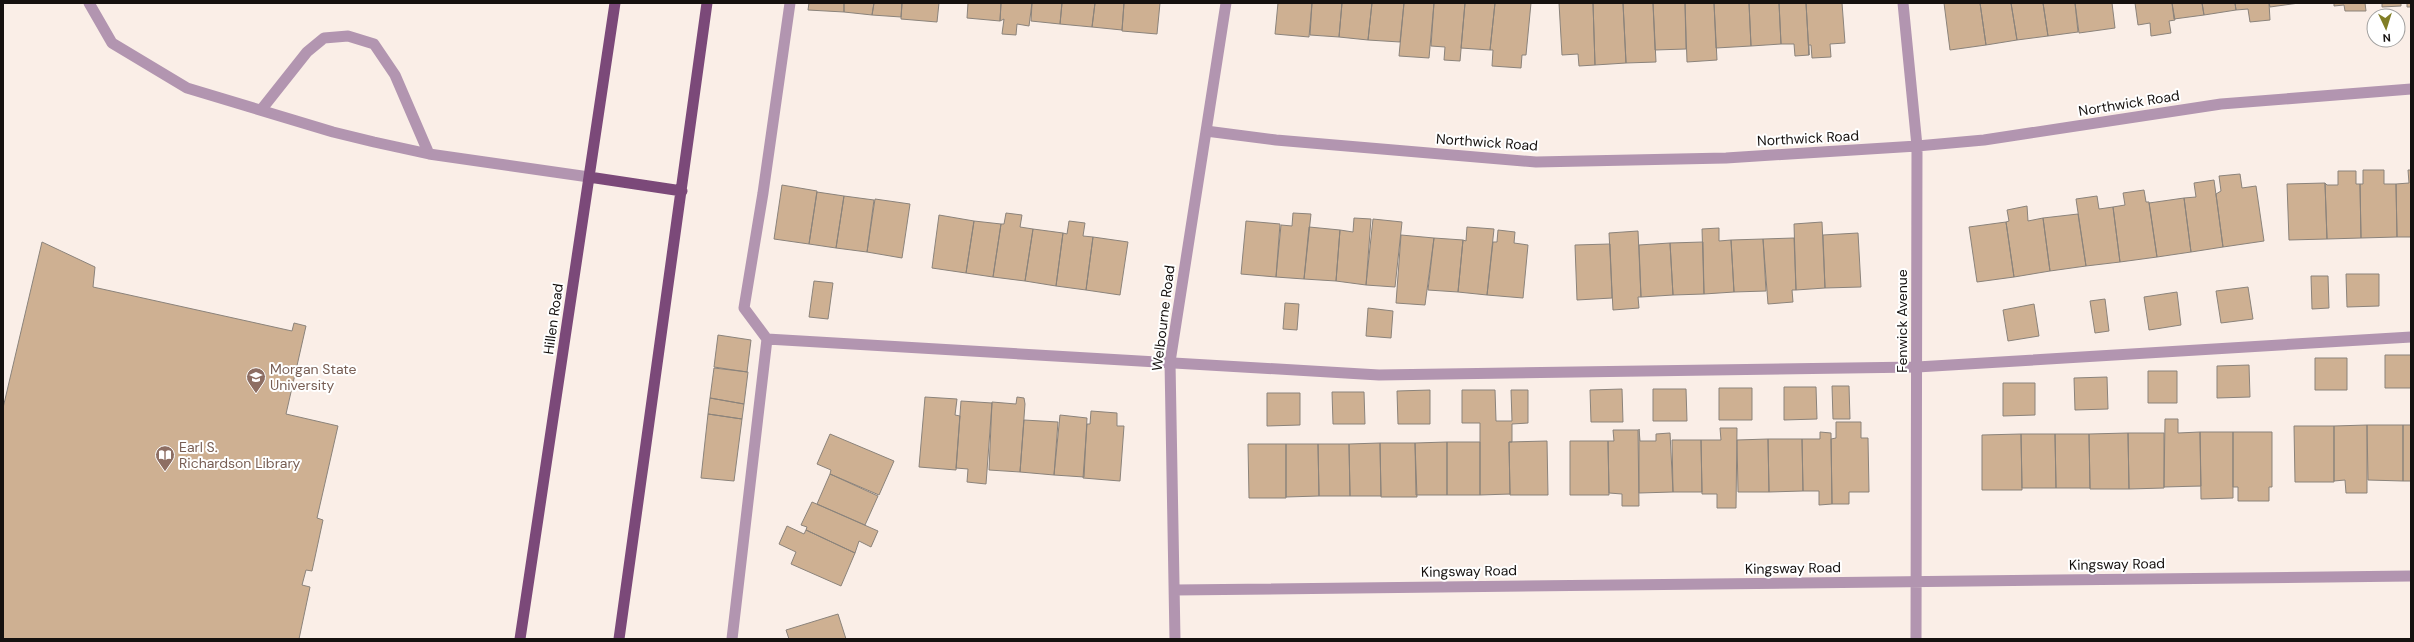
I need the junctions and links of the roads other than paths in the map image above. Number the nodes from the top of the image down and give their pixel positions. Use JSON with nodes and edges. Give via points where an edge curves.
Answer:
{"nodes":[{"id":1,"x":88,"y":3,"type":"edge"},
{"id":2,"x":615,"y":3,"type":"edge"},
{"id":3,"x":707,"y":3,"type":"edge"},
{"id":4,"x":790,"y":3,"type":"edge"},
{"id":5,"x":1226,"y":3,"type":"edge"},
{"id":6,"x":1902,"y":3,"type":"edge"},
{"id":7,"x":2411,"y":89,"type":"edge"},
{"id":8,"x":261,"y":110,"type":"junction"},
{"id":9,"x":1206,"y":131,"type":"junction"},
{"id":10,"x":1917,"y":146,"type":"junction"},
{"id":11,"x":428,"y":154,"type":"junction"},
{"id":12,"x":589,"y":177,"type":"junction"},
{"id":13,"x":682,"y":191,"type":"junction"},
{"id":14,"x":2411,"y":337,"type":"edge"},
{"id":15,"x":767,"y":339,"type":"junction"},
{"id":16,"x":1170,"y":362,"type":"junction"},
{"id":17,"x":1917,"y":367,"type":"junction"},
{"id":18,"x":2411,"y":576,"type":"edge"},
{"id":19,"x":1914,"y":581,"type":"junction"},
{"id":20,"x":1175,"y":590,"type":"junction"},
{"id":21,"x":520,"y":639,"type":"edge"},
{"id":22,"x":619,"y":639,"type":"edge"},
{"id":23,"x":732,"y":639,"type":"edge"},
{"id":24,"x":1175,"y":639,"type":"edge"},
{"id":25,"x":1916,"y":639,"type":"edge"}],
"edges":[{"from":1,"to":8,"type":"street","via":[[112,43],[187,88]]},
{"from":2,"to":12,"type":"main road","name":"Hillen Road"},
{"from":3,"to":13,"type":"main road"},
{"from":4,"to":15,"type":"street","via":[[744,308]]},
{"from":5,"to":9,"type":"street","name":"Welbourne Road"},
{"from":6,"to":10,"type":"street","name":"Fenwick Avenue"},
{"from":7,"to":10,"type":"street","name":"Northwick Road","via":[[2221,104],[1984,140]]},
{"from":8,"to":11,"type":"street","via":[[333,132]]},
{"from":8,"to":11,"type":"street","via":[[307,52],[324,38],[348,36],[374,44],[395,75]]},
{"from":9,"to":10,"type":"street","name":"Northwick Road","via":[[1276,140],[1536,162],[1726,158]]},
{"from":9,"to":16,"type":"street","name":"Welbourne Road"},
{"from":10,"to":17,"type":"street","name":"Fenwick Avenue"},
{"from":11,"to":12,"type":"street"},
{"from":12,"to":13,"type":"main road"},
{"from":12,"to":21,"type":"main road","name":"Hillen Road"},
{"from":13,"to":22,"type":"main road"},
{"from":14,"to":17,"type":"street"},
{"from":15,"to":16,"type":"street"},
{"from":15,"to":23,"type":"street"},
{"from":16,"to":17,"type":"street","via":[[1379,375]]},
{"from":16,"to":20,"type":"street","name":"Welbourne Road"},
{"from":17,"to":19,"type":"street","name":"Fenwick Avenue"},
{"from":18,"to":19,"type":"street","name":"Kingsway Road"},
{"from":19,"to":20,"type":"street","name":"Kingsway Road"},
{"from":19,"to":25,"type":"street","name":"Fenwick Avenue"},
{"from":20,"to":24,"type":"street","name":"Welbourne Road"}]}
